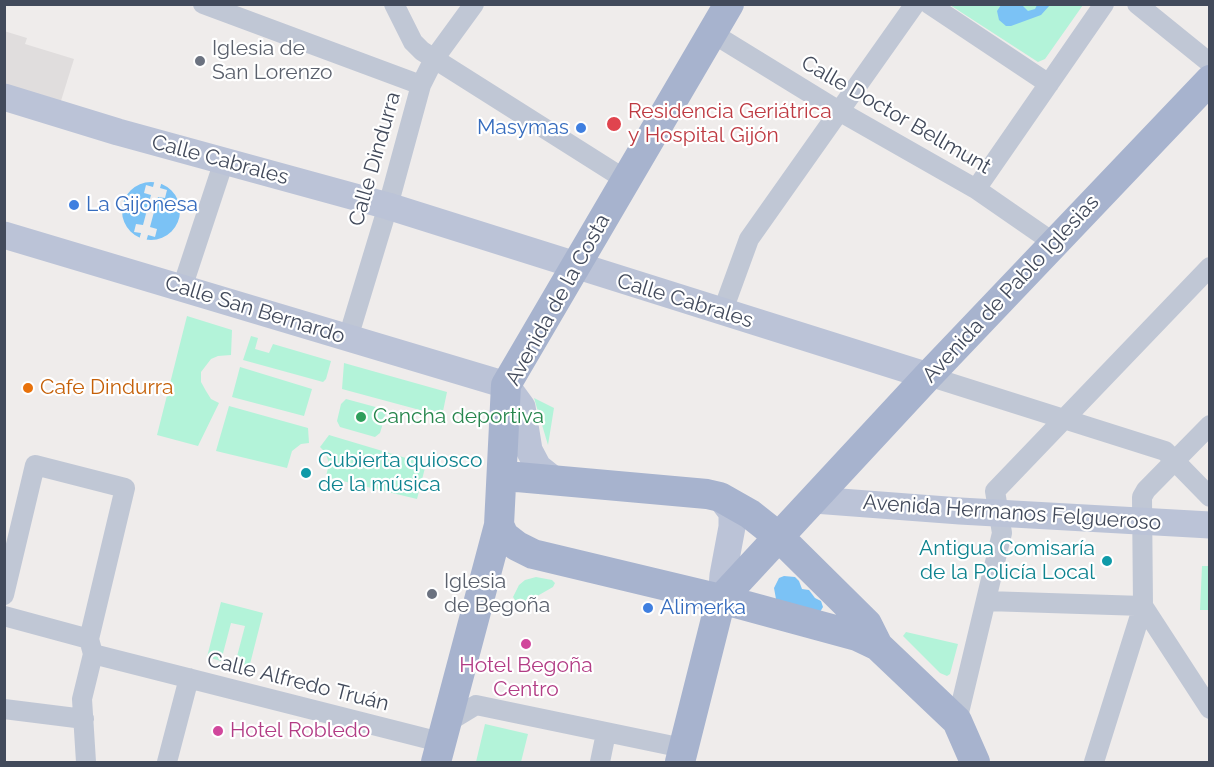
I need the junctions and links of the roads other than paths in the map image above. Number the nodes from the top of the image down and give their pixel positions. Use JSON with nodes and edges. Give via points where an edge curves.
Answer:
{"nodes":[{"id":1,"x":203,"y":4,"type":"edge"},
{"id":2,"x":394,"y":4,"type":"edge"},
{"id":3,"x":474,"y":4,"type":"edge"},
{"id":4,"x":729,"y":4,"type":"edge"},
{"id":5,"x":915,"y":4,"type":"edge"},
{"id":6,"x":929,"y":4,"type":"edge"},
{"id":7,"x":1104,"y":4,"type":"edge"},
{"id":8,"x":1137,"y":4,"type":"edge"},
{"id":9,"x":712,"y":33,"type":"junction"},
{"id":10,"x":434,"y":59,"type":"junction"},
{"id":11,"x":1209,"y":63,"type":"edge"},
{"id":12,"x":1209,"y":80,"type":"edge"},
{"id":13,"x":1049,"y":84,"type":"junction"},
{"id":14,"x":421,"y":85,"type":"junction"},
{"id":15,"x":4,"y":97,"type":"edge"},
{"id":16,"x":839,"y":111,"type":"junction"},
{"id":17,"x":224,"y":161,"type":"junction"},
{"id":18,"x":626,"y":180,"type":"junction"},
{"id":19,"x":976,"y":189,"type":"junction"},
{"id":20,"x":388,"y":206,"type":"junction"},
{"id":21,"x":4,"y":235,"type":"edge"},
{"id":22,"x":1054,"y":243,"type":"junction"},
{"id":23,"x":576,"y":266,"type":"junction"},
{"id":24,"x":1209,"y":267,"type":"edge"},
{"id":25,"x":182,"y":288,"type":"junction"},
{"id":26,"x":722,"y":313,"type":"junction"},
{"id":27,"x":348,"y":338,"type":"junction"},
{"id":28,"x":928,"y":376,"type":"junction"},
{"id":29,"x":506,"y":385,"type":"junction"},
{"id":30,"x":1063,"y":419,"type":"junction"},
{"id":31,"x":1209,"y":425,"type":"edge"},
{"id":32,"x":1175,"y":461,"type":"junction"},
{"id":33,"x":553,"y":479,"type":"junction"},
{"id":34,"x":502,"y":485,"type":"junction"},
{"id":35,"x":720,"y":497,"type":"junction"},
{"id":36,"x":1209,"y":497,"type":"edge"},
{"id":37,"x":814,"y":500,"type":"junction"},
{"id":38,"x":999,"y":513,"type":"junction"},
{"id":39,"x":1142,"y":521,"type":"junction"},
{"id":40,"x":499,"y":525,"type":"junction"},
{"id":41,"x":1209,"y":525,"type":"edge"},
{"id":42,"x":779,"y":537,"type":"junction"},
{"id":43,"x":4,"y":595,"type":"edge"},
{"id":44,"x":721,"y":599,"type":"junction"},
{"id":45,"x":986,"y":601,"type":"junction"},
{"id":46,"x":1143,"y":606,"type":"junction"},
{"id":47,"x":4,"y":616,"type":"edge"},
{"id":48,"x":878,"y":646,"type":"junction"},
{"id":49,"x":91,"y":647,"type":"junction"},
{"id":50,"x":189,"y":678,"type":"junction"},
{"id":51,"x":4,"y":709,"type":"edge"},
{"id":52,"x":1209,"y":709,"type":"edge"},
{"id":53,"x":84,"y":719,"type":"junction"},
{"id":54,"x":957,"y":721,"type":"junction"},
{"id":55,"x":606,"y":733,"type":"junction"},
{"id":56,"x":438,"y":752,"type":"edge"},
{"id":57,"x":681,"y":755,"type":"edge"},
{"id":58,"x":86,"y":762,"type":"edge"},
{"id":59,"x":167,"y":762,"type":"edge"},
{"id":60,"x":600,"y":762,"type":"edge"},
{"id":61,"x":975,"y":762,"type":"edge"},
{"id":62,"x":1094,"y":762,"type":"edge"}],
"edges":[{"from":1,"to":14,"type":"street"},
{"from":2,"to":10,"type":"street","via":[[413,42]]},
{"from":3,"to":10,"type":"street","name":"Calle Dindurra"},
{"from":4,"to":9,"type":"main road","name":"Avenida de la Costa"},
{"from":5,"to":16,"type":"street"},
{"from":6,"to":13,"type":"street"},
{"from":7,"to":13,"type":"street"},
{"from":8,"to":11,"type":"street"},
{"from":9,"to":16,"type":"street","name":"Calle Doctor Bellmunt"},
{"from":9,"to":18,"type":"main road","name":"Avenida de la Costa"},
{"from":10,"to":14,"type":"street","name":"Calle Dindurra"},
{"from":10,"to":18,"type":"street"},
{"from":12,"to":22,"type":"main road","name":"Avenida de Pablo Iglesias"},
{"from":13,"to":19,"type":"street"},
{"from":14,"to":20,"type":"street","name":"Calle Dindurra"},
{"from":15,"to":17,"type":"street","name":"Calle Cabrales"},
{"from":16,"to":19,"type":"street","name":"Calle Doctor Bellmunt"},
{"from":16,"to":26,"type":"street","via":[[749,239]]},
{"from":17,"to":20,"type":"street","name":"Calle Cabrales"},
{"from":17,"to":25,"type":"street"},
{"from":18,"to":23,"type":"main road","name":"Avenida de la Costa"},
{"from":19,"to":22,"type":"street","name":"Calle Doctor Bellmunt"},
{"from":20,"to":23,"type":"street","name":"Calle Cabrales"},
{"from":20,"to":27,"type":"street","name":"Calle Dindurra"},
{"from":21,"to":25,"type":"street","name":"Calle San Bernardo"},
{"from":22,"to":28,"type":"main road","name":"Avenida de Pablo Iglesias"},
{"from":23,"to":26,"type":"street","name":"Calle Cabrales"},
{"from":23,"to":29,"type":"main road","name":"Avenida de la Costa"},
{"from":24,"to":30,"type":"street"},
{"from":25,"to":27,"type":"street","name":"Calle San Bernardo"},
{"from":26,"to":28,"type":"street","name":"Calle Cabrales"},
{"from":27,"to":29,"type":"street","name":"Calle San Bernardo"},
{"from":28,"to":30,"type":"street","name":"Calle Cabrales"},
{"from":28,"to":37,"type":"main road","name":"Avenida de Pablo Iglesias"},
{"from":29,"to":33,"type":"street","via":[[522,407],[530,450],[538,467]]},
{"from":29,"to":34,"type":"main road","name":"Avenida de la Costa"},
{"from":30,"to":32,"type":"street","name":"Calle Cabrales","via":[[1165,451]]},
{"from":30,"to":38,"type":"street","via":[[995,491]]},
{"from":31,"to":32,"type":"street"},
{"from":32,"to":36,"type":"street","name":"Calle Cabrales"},
{"from":32,"to":39,"type":"street","via":[[1142,497]]},
{"from":33,"to":34,"type":"main road","via":[[508,478]]},
{"from":33,"to":35,"type":"main road"},
{"from":34,"to":40,"type":"main road","name":"Avenida de la Costa"},
{"from":35,"to":42,"type":"main road"},
{"from":35,"to":44,"type":"street","via":[[732,513]]},
{"from":37,"to":38,"type":"street","name":"Avenida Hermanos Felgueroso"},
{"from":37,"to":42,"type":"main road","name":"Avenida de Pablo Iglesias"},
{"from":38,"to":39,"type":"street","name":"Avenida Hermanos Felgueroso"},
{"from":38,"to":45,"type":"street","via":[[1002,533]]},
{"from":39,"to":41,"type":"street","name":"Avenida Hermanos Felgueroso"},
{"from":39,"to":46,"type":"street"},
{"from":40,"to":44,"type":"main road","via":[[504,536],[533,554]]},
{"from":40,"to":56,"type":"main road","name":"Avenida de la Costa"},
{"from":42,"to":44,"type":"main road","name":"Avenida de Pablo Iglesias"},
{"from":42,"to":48,"type":"main road","via":[[867,624]]},
{"from":43,"to":49,"type":"street","via":[[35,465],[125,488]]},
{"from":44,"to":48,"type":"main road","via":[[856,636]]},
{"from":44,"to":57,"type":"main road"},
{"from":45,"to":46,"type":"street"},
{"from":45,"to":54,"type":"street"},
{"from":46,"to":52,"type":"street"},
{"from":46,"to":62,"type":"street"},
{"from":47,"to":49,"type":"street","name":"Calle Alfredo Truán"},
{"from":48,"to":54,"type":"main road"},
{"from":49,"to":50,"type":"street","name":"Calle Alfredo Truán"},
{"from":49,"to":53,"type":"street","via":[[82,699]]},
{"from":50,"to":56,"type":"street","name":"Calle Alfredo Truán"},
{"from":50,"to":59,"type":"street"},
{"from":51,"to":53,"type":"street"},
{"from":53,"to":58,"type":"street"},
{"from":54,"to":61,"type":"main road"},
{"from":55,"to":56,"type":"street","via":[[476,705],[453,719]]},
{"from":55,"to":57,"type":"street"},
{"from":55,"to":60,"type":"street"}]}
